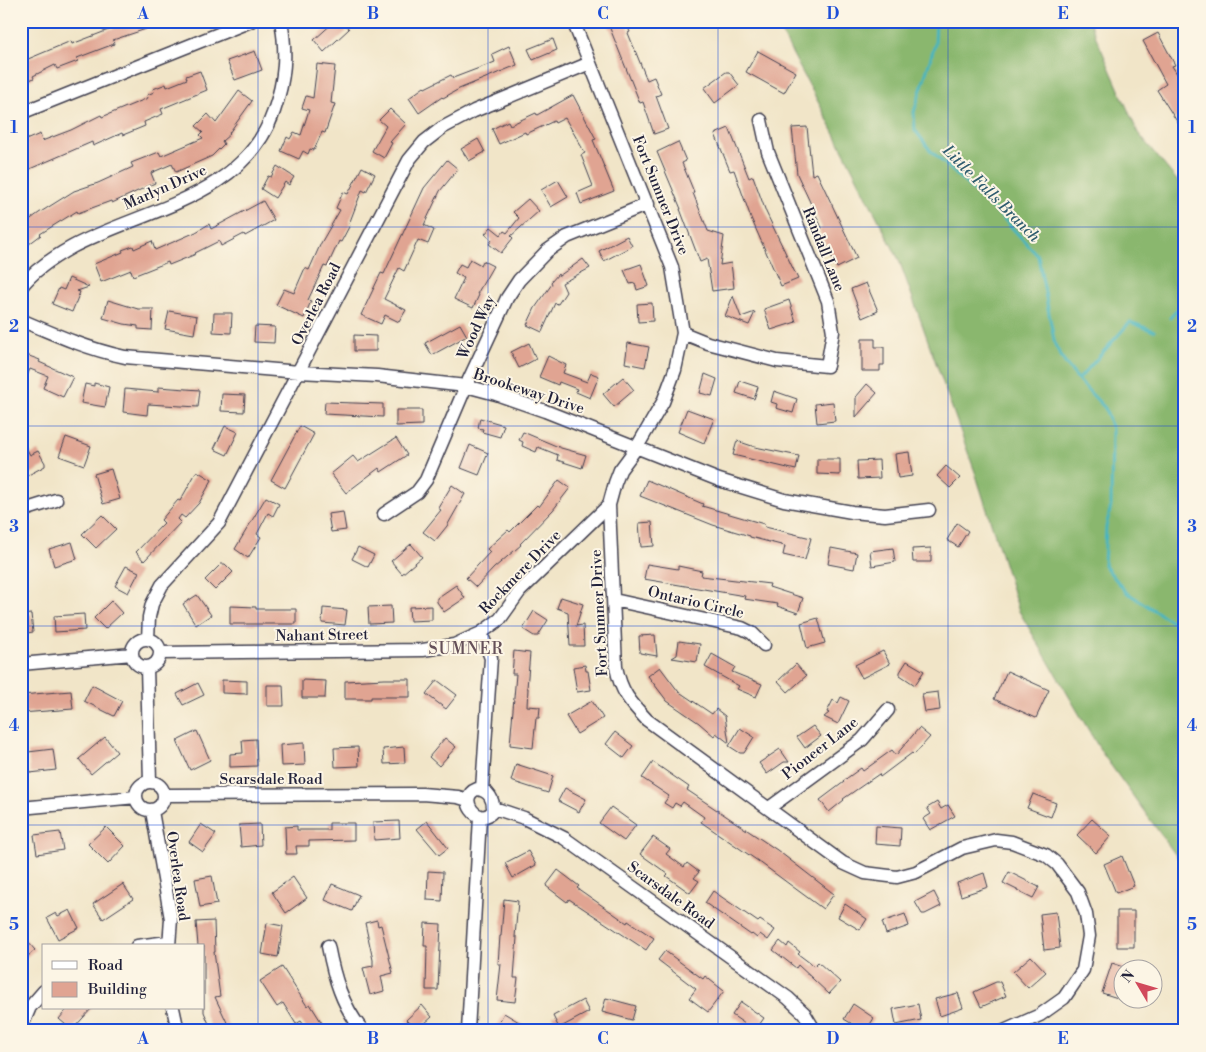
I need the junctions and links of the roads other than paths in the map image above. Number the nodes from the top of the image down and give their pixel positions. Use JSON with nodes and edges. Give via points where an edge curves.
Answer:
{"nodes":[{"id":1,"x":251,"y":21,"type":"edge"},
{"id":2,"x":281,"y":21,"type":"edge"},
{"id":3,"x":573,"y":21,"type":"edge"},
{"id":4,"x":590,"y":63,"type":"junction"},
{"id":5,"x":21,"y":113,"type":"edge"},
{"id":6,"x":761,"y":120,"type":"dead end"},
{"id":7,"x":648,"y":204,"type":"junction"},
{"id":8,"x":21,"y":287,"type":"edge"},
{"id":9,"x":21,"y":320,"type":"edge"},
{"id":10,"x":683,"y":333,"type":"junction"},
{"id":11,"x":299,"y":372,"type":"junction"},
{"id":12,"x":466,"y":386,"type":"junction"},
{"id":13,"x":637,"y":447,"type":"junction"},
{"id":14,"x":56,"y":500,"type":"dead end"},
{"id":15,"x":609,"y":505,"type":"junction"},
{"id":16,"x":929,"y":510,"type":"dead end"},
{"id":17,"x":21,"y":511,"type":"edge"},
{"id":18,"x":384,"y":514,"type":"dead end"},
{"id":19,"x":614,"y":600,"type":"junction"},
{"id":20,"x":481,"y":633,"type":"junction"},
{"id":21,"x":148,"y":639,"type":"junction"},
{"id":22,"x":764,"y":645,"type":"dead end"},
{"id":23,"x":160,"y":653,"type":"junction"},
{"id":24,"x":132,"y":654,"type":"junction"},
{"id":25,"x":21,"y":664,"type":"edge"},
{"id":26,"x":147,"y":667,"type":"junction"},
{"id":27,"x":888,"y":710,"type":"dead end"},
{"id":28,"x":150,"y":782,"type":"junction"},
{"id":29,"x":482,"y":789,"type":"junction"},
{"id":30,"x":165,"y":795,"type":"junction"},
{"id":31,"x":136,"y":797,"type":"junction"},
{"id":32,"x":468,"y":800,"type":"junction"},
{"id":33,"x":21,"y":808,"type":"edge"},
{"id":34,"x":494,"y":808,"type":"junction"},
{"id":35,"x":769,"y":808,"type":"junction"},
{"id":36,"x":152,"y":810,"type":"junction"},
{"id":37,"x":480,"y":817,"type":"junction"},
{"id":38,"x":169,"y":944,"type":"edge"},
{"id":39,"x":328,"y":946,"type":"dead end"},
{"id":40,"x":42,"y":993,"type":"edge"},
{"id":41,"x":173,"y":1010,"type":"edge"},
{"id":42,"x":21,"y":1028,"type":"edge"},
{"id":43,"x":178,"y":1031,"type":"edge"},
{"id":44,"x":363,"y":1031,"type":"edge"},
{"id":45,"x":468,"y":1031,"type":"edge"},
{"id":46,"x":815,"y":1031,"type":"edge"},
{"id":47,"x":1004,"y":1031,"type":"edge"}],
"edges":[{"from":1,"to":5,"type":"street"},
{"from":2,"to":8,"type":"street","name":"Marlyn Drive","via":[[285,68],[282,88],[269,126],[238,166],[197,194],[61,253]]},
{"from":3,"to":4,"type":"street","name":"Fort Sumner Drive"},
{"from":4,"to":7,"type":"street","name":"Fort Sumner Drive"},
{"from":4,"to":11,"type":"street","name":"Overlea Road","via":[[474,111],[424,142],[409,160]]},
{"from":6,"to":10,"type":"street","name":"Randall Lane","via":[[768,152],[828,301],[833,332],[827,366],[777,361]]},
{"from":7,"to":10,"type":"street","name":"Fort Sumner Drive","via":[[672,267]]},
{"from":7,"to":12,"type":"street","name":"Wood Way","via":[[567,236],[532,264],[508,298]]},
{"from":9,"to":11,"type":"street","name":"Brookeway Drive","via":[[79,345],[125,357]]},
{"from":10,"to":13,"type":"street","name":"Fort Sumner Drive","via":[[676,370],[663,402]]},
{"from":11,"to":12,"type":"street","name":"Brookeway Drive","via":[[377,376]]},
{"from":11,"to":21,"type":"street","name":"Overlea Road","via":[[219,523],[162,585],[152,604]]},
{"from":12,"to":13,"type":"street","name":"Brookeway Drive","via":[[545,411]]},
{"from":12,"to":18,"type":"street","name":"Wood Way","via":[[426,480],[416,492]]},
{"from":13,"to":15,"type":"street","name":"Fort Sumner Drive","via":[[620,470]]},
{"from":13,"to":16,"type":"street","name":"Brookeway Drive","via":[[719,480],[784,500],[885,515]]},
{"from":14,"to":17,"type":"street"},
{"from":15,"to":19,"type":"street","name":"Fort Sumner Drive"},
{"from":15,"to":20,"type":"street","name":"Rockmere Drive","via":[[520,591],[500,618]]},
{"from":19,"to":22,"type":"street","name":"Ontario Circle","via":[[742,628]]},
{"from":19,"to":35,"type":"street","name":"Fort Sumner Drive","via":[[616,667],[629,702],[647,720]]},
{"from":20,"to":23,"type":"street","name":"Nahant Street","via":[[454,645],[423,650]]},
{"from":20,"to":29,"type":"street","name":"Rockmere Drive","via":[[490,658]]},
{"from":21,"to":23,"type":"street","via":[[155,642]]},
{"from":21,"to":24,"type":"street","via":[[136,643]]},
{"from":23,"to":26,"type":"street","via":[[155,664]]},
{"from":24,"to":25,"type":"street"},
{"from":24,"to":26,"type":"street","via":[[139,665]]},
{"from":26,"to":28,"type":"street"},
{"from":27,"to":35,"type":"street","name":"Pioneer Lane","via":[[862,740]]},
{"from":28,"to":30,"type":"street","via":[[158,784]]},
{"from":28,"to":31,"type":"street","via":[[139,789]]},
{"from":29,"to":32,"type":"street","via":[[471,792]]},
{"from":29,"to":34,"type":"street","via":[[491,797]]},
{"from":30,"to":32,"type":"street","name":"Scarsdale Road","via":[[422,794]]},
{"from":30,"to":36,"type":"street","via":[[160,807]]},
{"from":31,"to":33,"type":"street"},
{"from":31,"to":36,"type":"street","via":[[143,809]]},
{"from":32,"to":37,"type":"street","via":[[471,810]]},
{"from":34,"to":37,"type":"street","via":[[488,816]]},
{"from":34,"to":46,"type":"street","name":"Scarsdale Road","via":[[524,818],[564,838],[788,998],[804,1013]]},
{"from":35,"to":47,"type":"street","name":"Fort Sumner Drive","via":[[843,863],[865,873],[897,877],[916,872],[962,848],[996,840],[1012,842],[1057,864],[1078,892],[1086,914],[1089,936],[1083,970],[1064,998],[1040,1015]]},
{"from":36,"to":38,"type":"street","name":"Overlea Road","via":[[171,918]]},
{"from":37,"to":45,"type":"street"},
{"from":39,"to":44,"type":"street","via":[[333,974],[343,1001]]},
{"from":40,"to":42,"type":"street","via":[[30,1007]]},
{"from":41,"to":43,"type":"street"}]}
